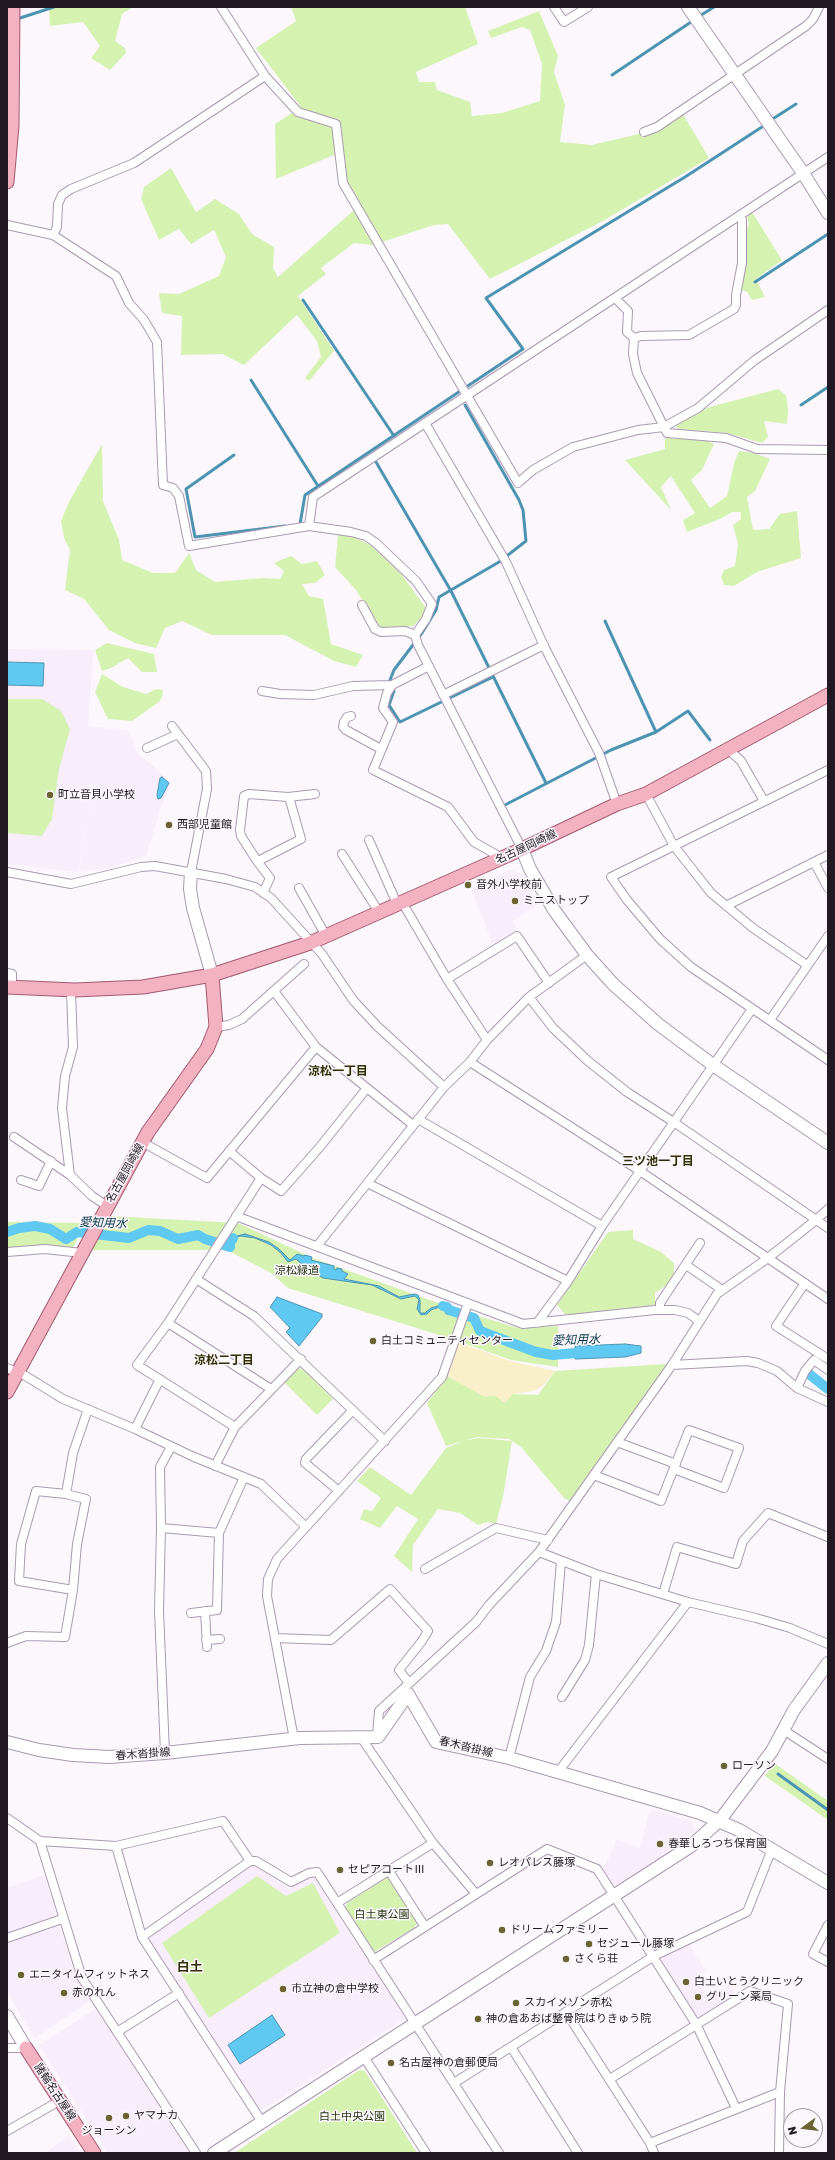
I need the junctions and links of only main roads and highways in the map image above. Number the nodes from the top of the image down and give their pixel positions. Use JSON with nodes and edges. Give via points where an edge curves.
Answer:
{"nodes":[{"id":1,"x":13,"y":7,"type":"edge"},
{"id":2,"x":7,"y":182,"type":"edge"},
{"id":3,"x":828,"y":695,"type":"edge"},
{"id":4,"x":212,"y":975,"type":"junction"},
{"id":5,"x":10,"y":987,"type":"edge"},
{"id":6,"x":12,"y":1370,"type":"edge"},
{"id":7,"x":7,"y":1392,"type":"edge"},
{"id":8,"x":26,"y":2048,"type":"road end"},
{"id":9,"x":94,"y":2153,"type":"edge"}],
"edges":[{"from":1,"to":2,"type":"main road","via":[[12,126]]},
{"from":3,"to":4,"type":"main road","name":"名古屋岡崎線","via":[[646,794],[617,804],[310,943]]},
{"from":4,"to":5,"type":"main road","name":"名古屋岡崎線","via":[[143,988],[71,990]]},
{"from":4,"to":6,"type":"main road","name":"名古屋岡崎線","via":[[216,1026],[207,1049],[142,1142],[84,1248]]},
{"from":6,"to":7,"type":"main road","name":"名古屋岡崎線"},
{"from":8,"to":9,"type":"main road","name":"諸輪名古屋線"}]}
